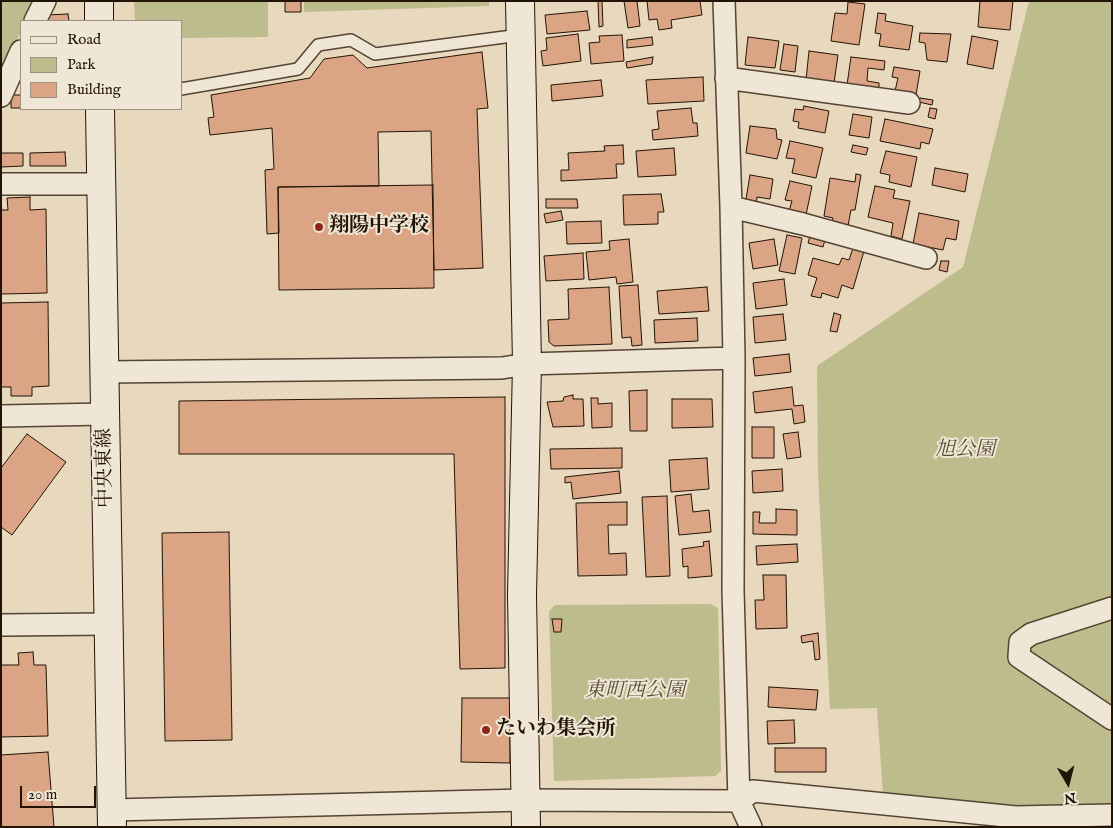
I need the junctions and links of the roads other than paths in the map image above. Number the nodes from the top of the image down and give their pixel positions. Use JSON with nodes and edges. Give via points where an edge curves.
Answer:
{"nodes":[{"id":1,"x":45,"y":1,"type":"edge"},
{"id":2,"x":99,"y":1,"type":"edge"},
{"id":3,"x":520,"y":1,"type":"edge"},
{"id":4,"x":724,"y":1,"type":"edge"},
{"id":5,"x":36,"y":20,"type":"edge"},
{"id":6,"x":99,"y":20,"type":"edge"},
{"id":7,"x":520,"y":35,"type":"junction"},
{"id":8,"x":20,"y":53,"type":"edge"},
{"id":9,"x":726,"y":78,"type":"junction"},
{"id":10,"x":182,"y":89,"type":"edge"},
{"id":11,"x":1,"y":96,"type":"edge"},
{"id":12,"x":909,"y":103,"type":"dead end"},
{"id":13,"x":100,"y":110,"type":"edge"},
{"id":14,"x":1,"y":184,"type":"edge"},
{"id":15,"x":102,"y":184,"type":"junction"},
{"id":16,"x":731,"y":207,"type":"junction"},
{"id":17,"x":926,"y":258,"type":"dead end"},
{"id":18,"x":734,"y":358,"type":"junction"},
{"id":19,"x":527,"y":364,"type":"junction"},
{"id":20,"x":104,"y":372,"type":"junction"},
{"id":21,"x":105,"y":414,"type":"junction"},
{"id":22,"x":1,"y":416,"type":"edge"},
{"id":23,"x":1112,"y":608,"type":"edge"},
{"id":24,"x":108,"y":624,"type":"junction"},
{"id":25,"x":1,"y":625,"type":"edge"},
{"id":26,"x":1112,"y":719,"type":"edge"},
{"id":27,"x":526,"y":800,"type":"junction"},
{"id":28,"x":739,"y":801,"type":"junction"},
{"id":29,"x":1112,"y":815,"type":"edge"},
{"id":30,"x":112,"y":818,"type":"edge"},
{"id":31,"x":526,"y":827,"type":"edge"},
{"id":32,"x":750,"y":827,"type":"edge"}],
"edges":[{"from":1,"to":5,"type":"street"},
{"from":2,"to":6,"type":"street"},
{"from":3,"to":7,"type":"street"},
{"from":4,"to":9,"type":"street"},
{"from":7,"to":10,"type":"lane","via":[[375,54],[351,40],[326,43],[318,45],[298,68]]},
{"from":7,"to":19,"type":"street"},
{"from":8,"to":11,"type":"street"},
{"from":9,"to":12,"type":"street"},
{"from":9,"to":16,"type":"street"},
{"from":13,"to":15,"type":"street","name":"中央東線"},
{"from":14,"to":15,"type":"street"},
{"from":15,"to":20,"type":"street","name":"中央東線"},
{"from":16,"to":17,"type":"street"},
{"from":16,"to":18,"type":"street"},
{"from":18,"to":19,"type":"street"},
{"from":18,"to":28,"type":"street","via":[[733,590]]},
{"from":19,"to":20,"type":"street","via":[[502,368]]},
{"from":19,"to":27,"type":"street","via":[[522,595]]},
{"from":20,"to":21,"type":"street","name":"中央東線"},
{"from":21,"to":22,"type":"street"},
{"from":21,"to":24,"type":"street","name":"中央東線"},
{"from":23,"to":26,"type":"street","via":[[1031,634],[1020,642],[1019,657]]},
{"from":24,"to":25,"type":"street"},
{"from":24,"to":30,"type":"street","name":"中央東線"},
{"from":27,"to":28,"type":"street"},
{"from":27,"to":30,"type":"street"},
{"from":27,"to":31,"type":"street"},
{"from":28,"to":29,"type":"street","via":[[753,791],[1016,817]]},
{"from":28,"to":32,"type":"street"}]}
